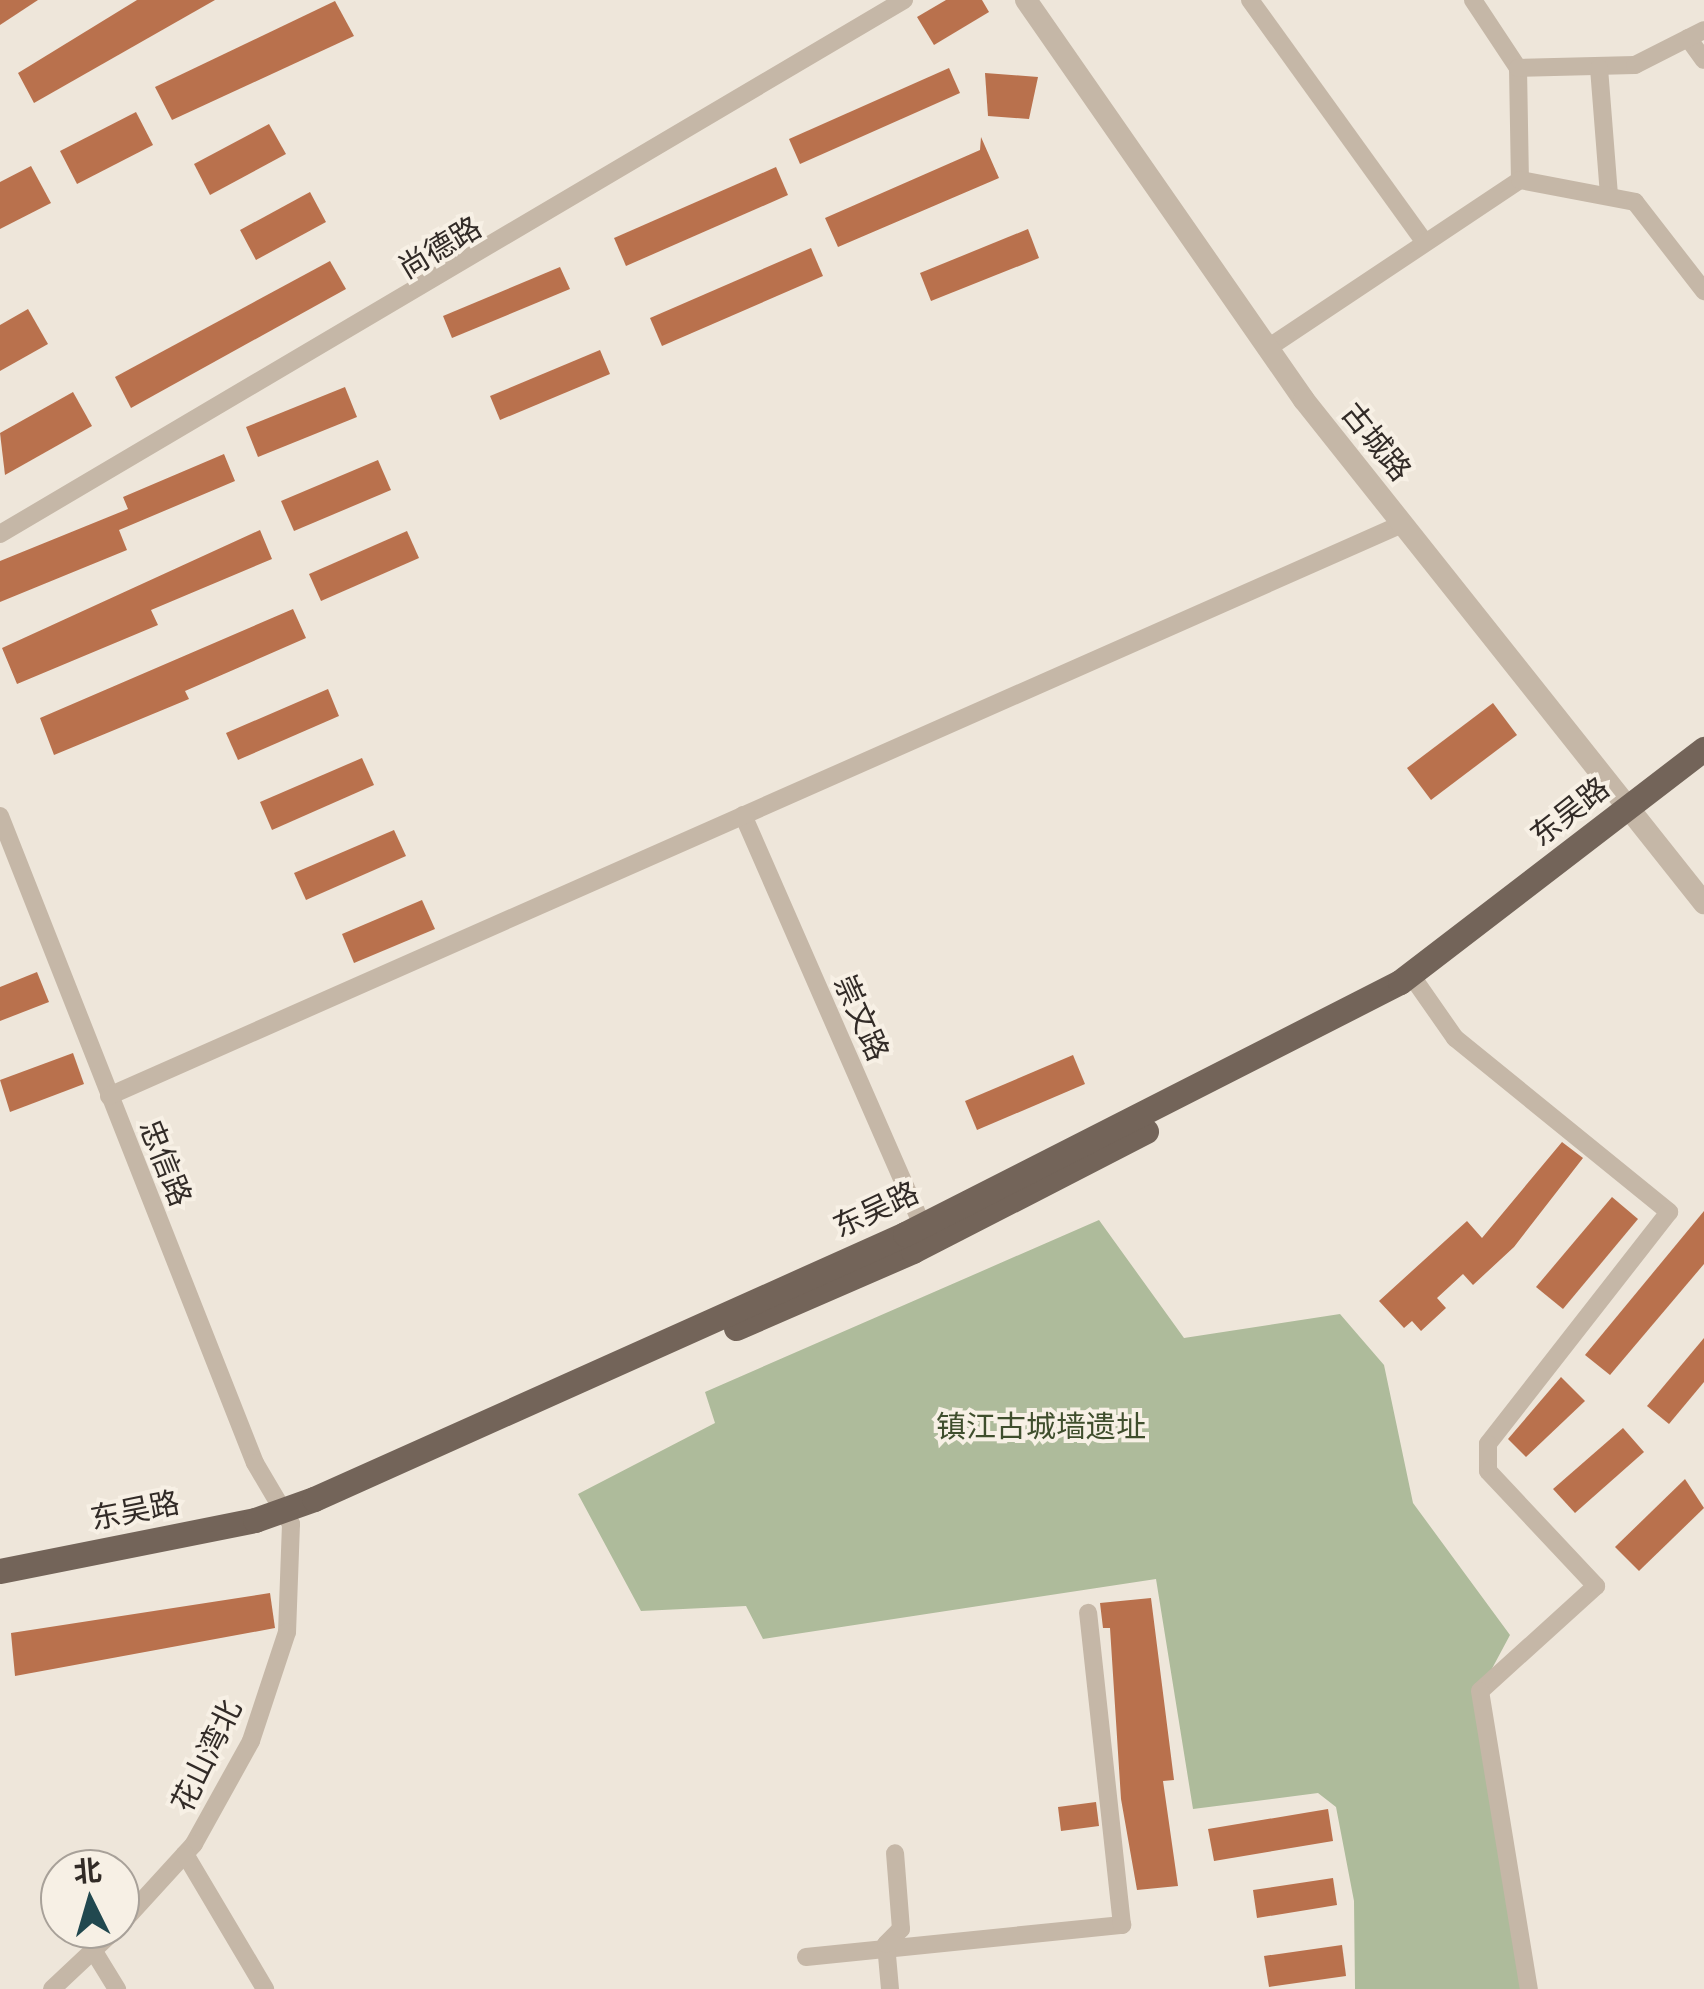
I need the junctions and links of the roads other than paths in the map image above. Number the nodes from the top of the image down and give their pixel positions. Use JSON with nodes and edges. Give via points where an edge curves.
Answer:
{"nodes":[{"id":1,"x":904,"y":0,"type":"edge"},
{"id":2,"x":1026,"y":0,"type":"edge"},
{"id":3,"x":1250,"y":0,"type":"edge"},
{"id":4,"x":1473,"y":0,"type":"edge"},
{"id":5,"x":1696,"y":34,"type":"edge"},
{"id":6,"x":1704,"y":60,"type":"edge"},
{"id":7,"x":1518,"y":68,"type":"junction"},
{"id":8,"x":1599,"y":68,"type":"junction"},
{"id":9,"x":1520,"y":180,"type":"junction"},
{"id":10,"x":1608,"y":195,"type":"junction"},
{"id":11,"x":1425,"y":243,"type":"junction"},
{"id":12,"x":1704,"y":292,"type":"edge"},
{"id":13,"x":1268,"y":348,"type":"junction"},
{"id":14,"x":1402,"y":524,"type":"junction"},
{"id":15,"x":0,"y":534,"type":"edge"},
{"id":16,"x":1704,"y":749,"type":"edge"},
{"id":17,"x":1704,"y":768,"type":"edge"},
{"id":18,"x":1633,"y":814,"type":"junction"},
{"id":19,"x":743,"y":815,"type":"junction"},
{"id":20,"x":0,"y":816,"type":"edge"},
{"id":21,"x":1704,"y":903,"type":"edge"},
{"id":22,"x":1415,"y":981,"type":"junction"},
{"id":23,"x":109,"y":1096,"type":"junction"},
{"id":24,"x":927,"y":1234,"type":"junction"},
{"id":25,"x":288,"y":1517,"type":"junction"},
{"id":26,"x":0,"y":1571,"type":"edge"},
{"id":27,"x":0,"y":1587,"type":"edge"},
{"id":28,"x":1088,"y":1613,"type":"dead end"},
{"id":29,"x":895,"y":1853,"type":"dead end"},
{"id":30,"x":185,"y":1854,"type":"junction"},
{"id":31,"x":140,"y":1903,"type":"edge"},
{"id":32,"x":886,"y":1944,"type":"junction"},
{"id":33,"x":93,"y":1950,"type":"joint"},
{"id":34,"x":806,"y":1957,"type":"dead end"},
{"id":35,"x":52,"y":1989,"type":"edge"},
{"id":36,"x":116,"y":1989,"type":"edge"},
{"id":37,"x":265,"y":1989,"type":"edge"},
{"id":38,"x":890,"y":1989,"type":"edge"},
{"id":39,"x":1529,"y":1989,"type":"edge"}],
"edges":[{"from":1,"to":15,"type":"street","name":"尚德路"},
{"from":2,"to":13,"type":"street","name":"古城路"},
{"from":3,"to":11,"type":"street"},
{"from":4,"to":7,"type":"street"},
{"from":5,"to":6,"type":"street"},
{"from":5,"to":8,"type":"street","via":[[1635,64]]},
{"from":7,"to":8,"type":"street"},
{"from":7,"to":9,"type":"street"},
{"from":8,"to":10,"type":"street"},
{"from":9,"to":10,"type":"street"},
{"from":9,"to":11,"type":"street"},
{"from":10,"to":12,"type":"street","via":[[1635,202]]},
{"from":11,"to":13,"type":"street"},
{"from":13,"to":14,"type":"street","name":"古城路"},
{"from":14,"to":18,"type":"street","name":"古城路"},
{"from":14,"to":19,"type":"street"},
{"from":16,"to":18,"type":"main road","name":"东吴路"},
{"from":17,"to":18,"type":"main road","name":"东吴路"},
{"from":18,"to":21,"type":"street","name":"古城路"},
{"from":18,"to":22,"type":"main road","name":"东吴路"},
{"from":19,"to":23,"type":"street"},
{"from":19,"to":24,"type":"street","name":"崇文路"},
{"from":20,"to":23,"type":"street","name":"忠信路"},
{"from":22,"to":24,"type":"main road","name":"东吴路"},
{"from":22,"to":39,"type":"street","via":[[1468,1051],[1669,1212],[1488,1444],[1488,1471],[1596,1586],[1480,1691]]},
{"from":23,"to":25,"type":"street","name":"忠信路","via":[[255,1463]]},
{"from":24,"to":25,"type":"main road","name":"东吴路"},
{"from":25,"to":26,"type":"main road","name":"东吴路"},
{"from":25,"to":27,"type":"main road","name":"东吴路"},
{"from":25,"to":30,"type":"street","name":"花山湾北","via":[[286,1632],[250,1741]]},
{"from":28,"to":32,"type":"street","via":[[1122,1925]]},
{"from":29,"to":32,"type":"street","via":[[901,1929]]},
{"from":30,"to":31,"type":"street","name":"花山湾北"},
{"from":30,"to":37,"type":"street"},
{"from":32,"to":34,"type":"street"},
{"from":32,"to":38,"type":"street"},
{"from":33,"to":35,"type":"street","name":"花山湾北"},
{"from":33,"to":36,"type":"street"}]}
